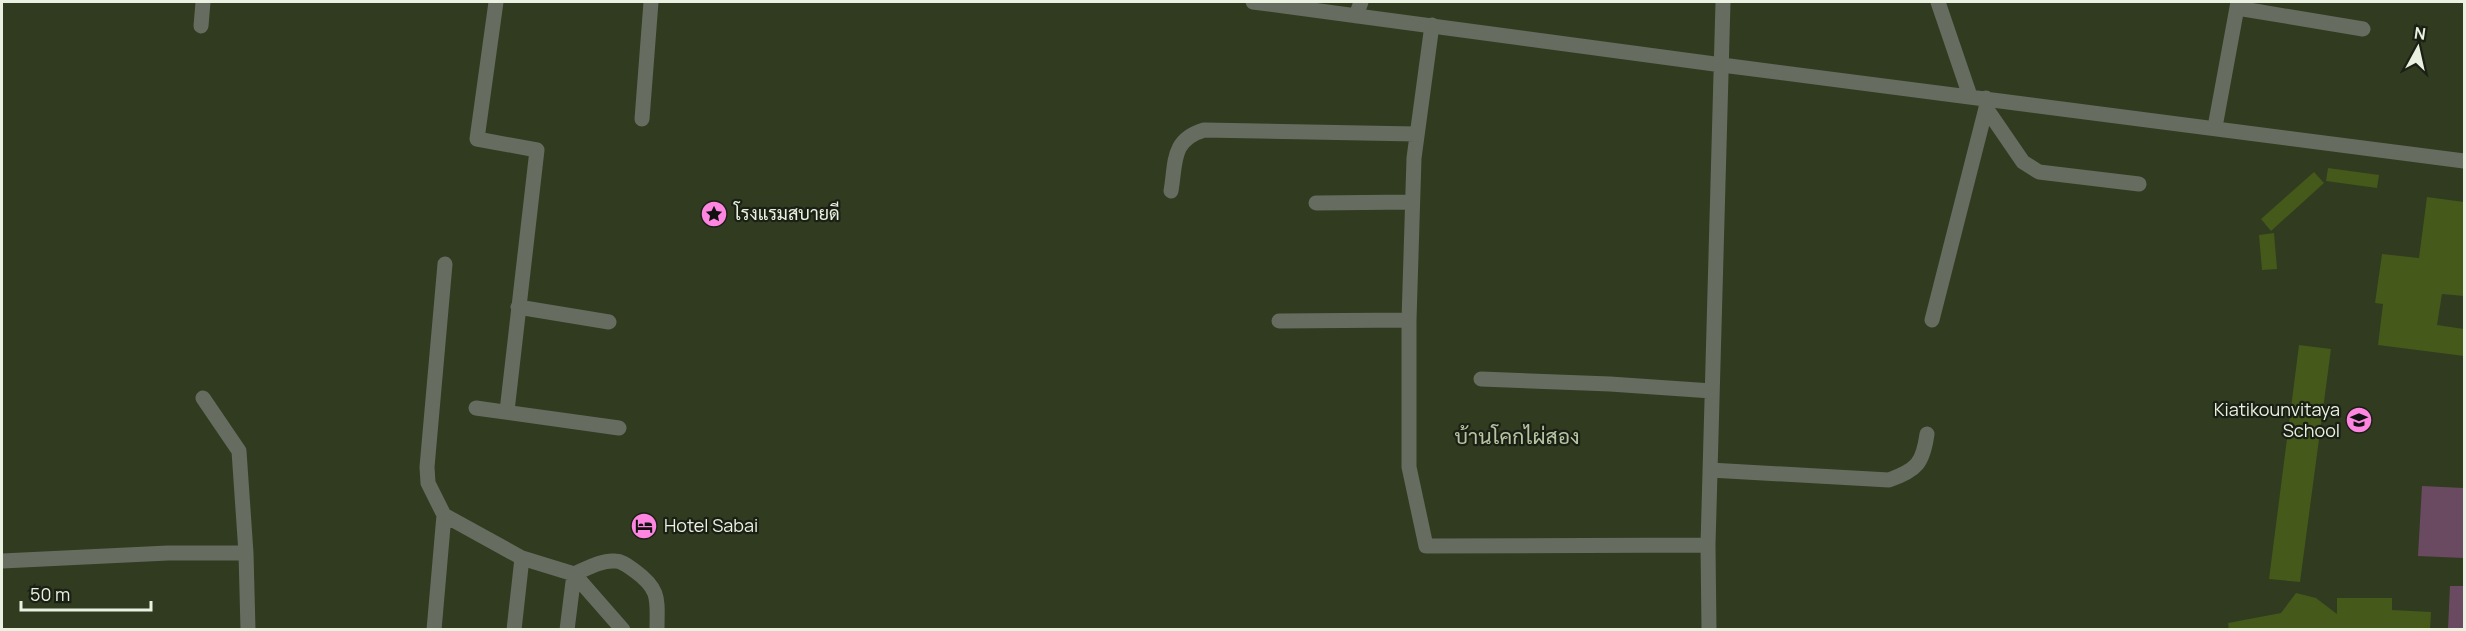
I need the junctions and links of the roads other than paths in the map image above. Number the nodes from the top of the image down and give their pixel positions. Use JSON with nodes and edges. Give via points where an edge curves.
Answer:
{"nodes":[{"id":1,"x":203,"y":2,"type":"edge"},
{"id":2,"x":496,"y":2,"type":"edge"},
{"id":3,"x":651,"y":2,"type":"edge"},
{"id":4,"x":1253,"y":2,"type":"edge"},
{"id":5,"x":1723,"y":2,"type":"edge"},
{"id":6,"x":1938,"y":2,"type":"edge"},
{"id":7,"x":1309,"y":5,"type":"edge"},
{"id":8,"x":2238,"y":5,"type":"edge"},
{"id":9,"x":1359,"y":9,"type":"edge"},
{"id":10,"x":1432,"y":25,"type":"junction"},
{"id":11,"x":201,"y":26,"type":"dead end"},
{"id":12,"x":2363,"y":29,"type":"dead end"},
{"id":13,"x":1722,"y":65,"type":"junction"},
{"id":14,"x":1981,"y":101,"type":"junction"},
{"id":15,"x":642,"y":119,"type":"dead end"},
{"id":16,"x":2216,"y":127,"type":"junction"},
{"id":17,"x":1416,"y":134,"type":"junction"},
{"id":18,"x":2464,"y":160,"type":"edge"},
{"id":19,"x":2139,"y":184,"type":"dead end"},
{"id":20,"x":1171,"y":191,"type":"dead end"},
{"id":21,"x":1411,"y":202,"type":"junction"},
{"id":22,"x":1316,"y":203,"type":"dead end"},
{"id":23,"x":446,"y":264,"type":"dead end"},
{"id":24,"x":518,"y":307,"type":"junction"},
{"id":25,"x":1409,"y":320,"type":"junction"},
{"id":26,"x":1932,"y":320,"type":"dead end"},
{"id":27,"x":1279,"y":321,"type":"dead end"},
{"id":28,"x":609,"y":322,"type":"dead end"},
{"id":29,"x":1480,"y":379,"type":"dead end"},
{"id":30,"x":1712,"y":391,"type":"junction"},
{"id":31,"x":203,"y":398,"type":"dead end"},
{"id":32,"x":476,"y":408,"type":"dead end"},
{"id":33,"x":507,"y":411,"type":"junction"},
{"id":34,"x":619,"y":428,"type":"dead end"},
{"id":35,"x":1928,"y":434,"type":"dead end"},
{"id":36,"x":1710,"y":470,"type":"junction"},
{"id":37,"x":444,"y":515,"type":"junction"},
{"id":38,"x":1708,"y":545,"type":"junction"},
{"id":39,"x":246,"y":553,"type":"junction"},
{"id":40,"x":522,"y":558,"type":"junction"},
{"id":41,"x":2,"y":561,"type":"edge"},
{"id":42,"x":574,"y":574,"type":"junction"},
{"id":43,"x":248,"y":630,"type":"edge"},
{"id":44,"x":434,"y":630,"type":"edge"},
{"id":45,"x":514,"y":630,"type":"edge"},
{"id":46,"x":567,"y":630,"type":"edge"},
{"id":47,"x":623,"y":630,"type":"edge"},
{"id":48,"x":657,"y":630,"type":"edge"},
{"id":49,"x":1709,"y":630,"type":"edge"}],
"edges":[{"from":1,"to":11,"type":"street"},
{"from":2,"to":24,"type":"street","via":[[477,139],[537,150]]},
{"from":3,"to":15,"type":"street"},
{"from":4,"to":7,"type":"street"},
{"from":5,"to":13,"type":"street"},
{"from":6,"to":14,"type":"street"},
{"from":7,"to":9,"type":"street"},
{"from":8,"to":12,"type":"street"},
{"from":8,"to":16,"type":"street"},
{"from":9,"to":10,"type":"street"},
{"from":10,"to":13,"type":"street"},
{"from":10,"to":17,"type":"street"},
{"from":13,"to":14,"type":"street"},
{"from":13,"to":30,"type":"street"},
{"from":14,"to":16,"type":"street"},
{"from":14,"to":19,"type":"street","via":[[2030,168]]},
{"from":14,"to":26,"type":"street"},
{"from":16,"to":18,"type":"street"},
{"from":17,"to":20,"type":"street","via":[[1204,130],[1190,134],[1181,143]]},
{"from":17,"to":21,"type":"street"},
{"from":21,"to":22,"type":"street"},
{"from":21,"to":25,"type":"street"},
{"from":23,"to":37,"type":"street","via":[[427,467],[428,483]]},
{"from":24,"to":28,"type":"street"},
{"from":24,"to":33,"type":"street"},
{"from":25,"to":27,"type":"street"},
{"from":25,"to":38,"type":"street","via":[[1409,467],[1426,546]]},
{"from":29,"to":30,"type":"street"},
{"from":30,"to":36,"type":"street"},
{"from":31,"to":39,"type":"street","via":[[239,452]]},
{"from":32,"to":33,"type":"street"},
{"from":33,"to":34,"type":"street"},
{"from":35,"to":36,"type":"street","via":[[1920,463],[1889,480]]},
{"from":36,"to":38,"type":"street"},
{"from":37,"to":40,"type":"street"},
{"from":37,"to":44,"type":"street"},
{"from":38,"to":49,"type":"street"},
{"from":39,"to":41,"type":"street"},
{"from":39,"to":43,"type":"street"},
{"from":40,"to":42,"type":"street"},
{"from":40,"to":45,"type":"street"},
{"from":42,"to":46,"type":"street"},
{"from":42,"to":47,"type":"street"},
{"from":42,"to":48,"type":"street","via":[[613,560],[622,562],[654,588]]}]}
